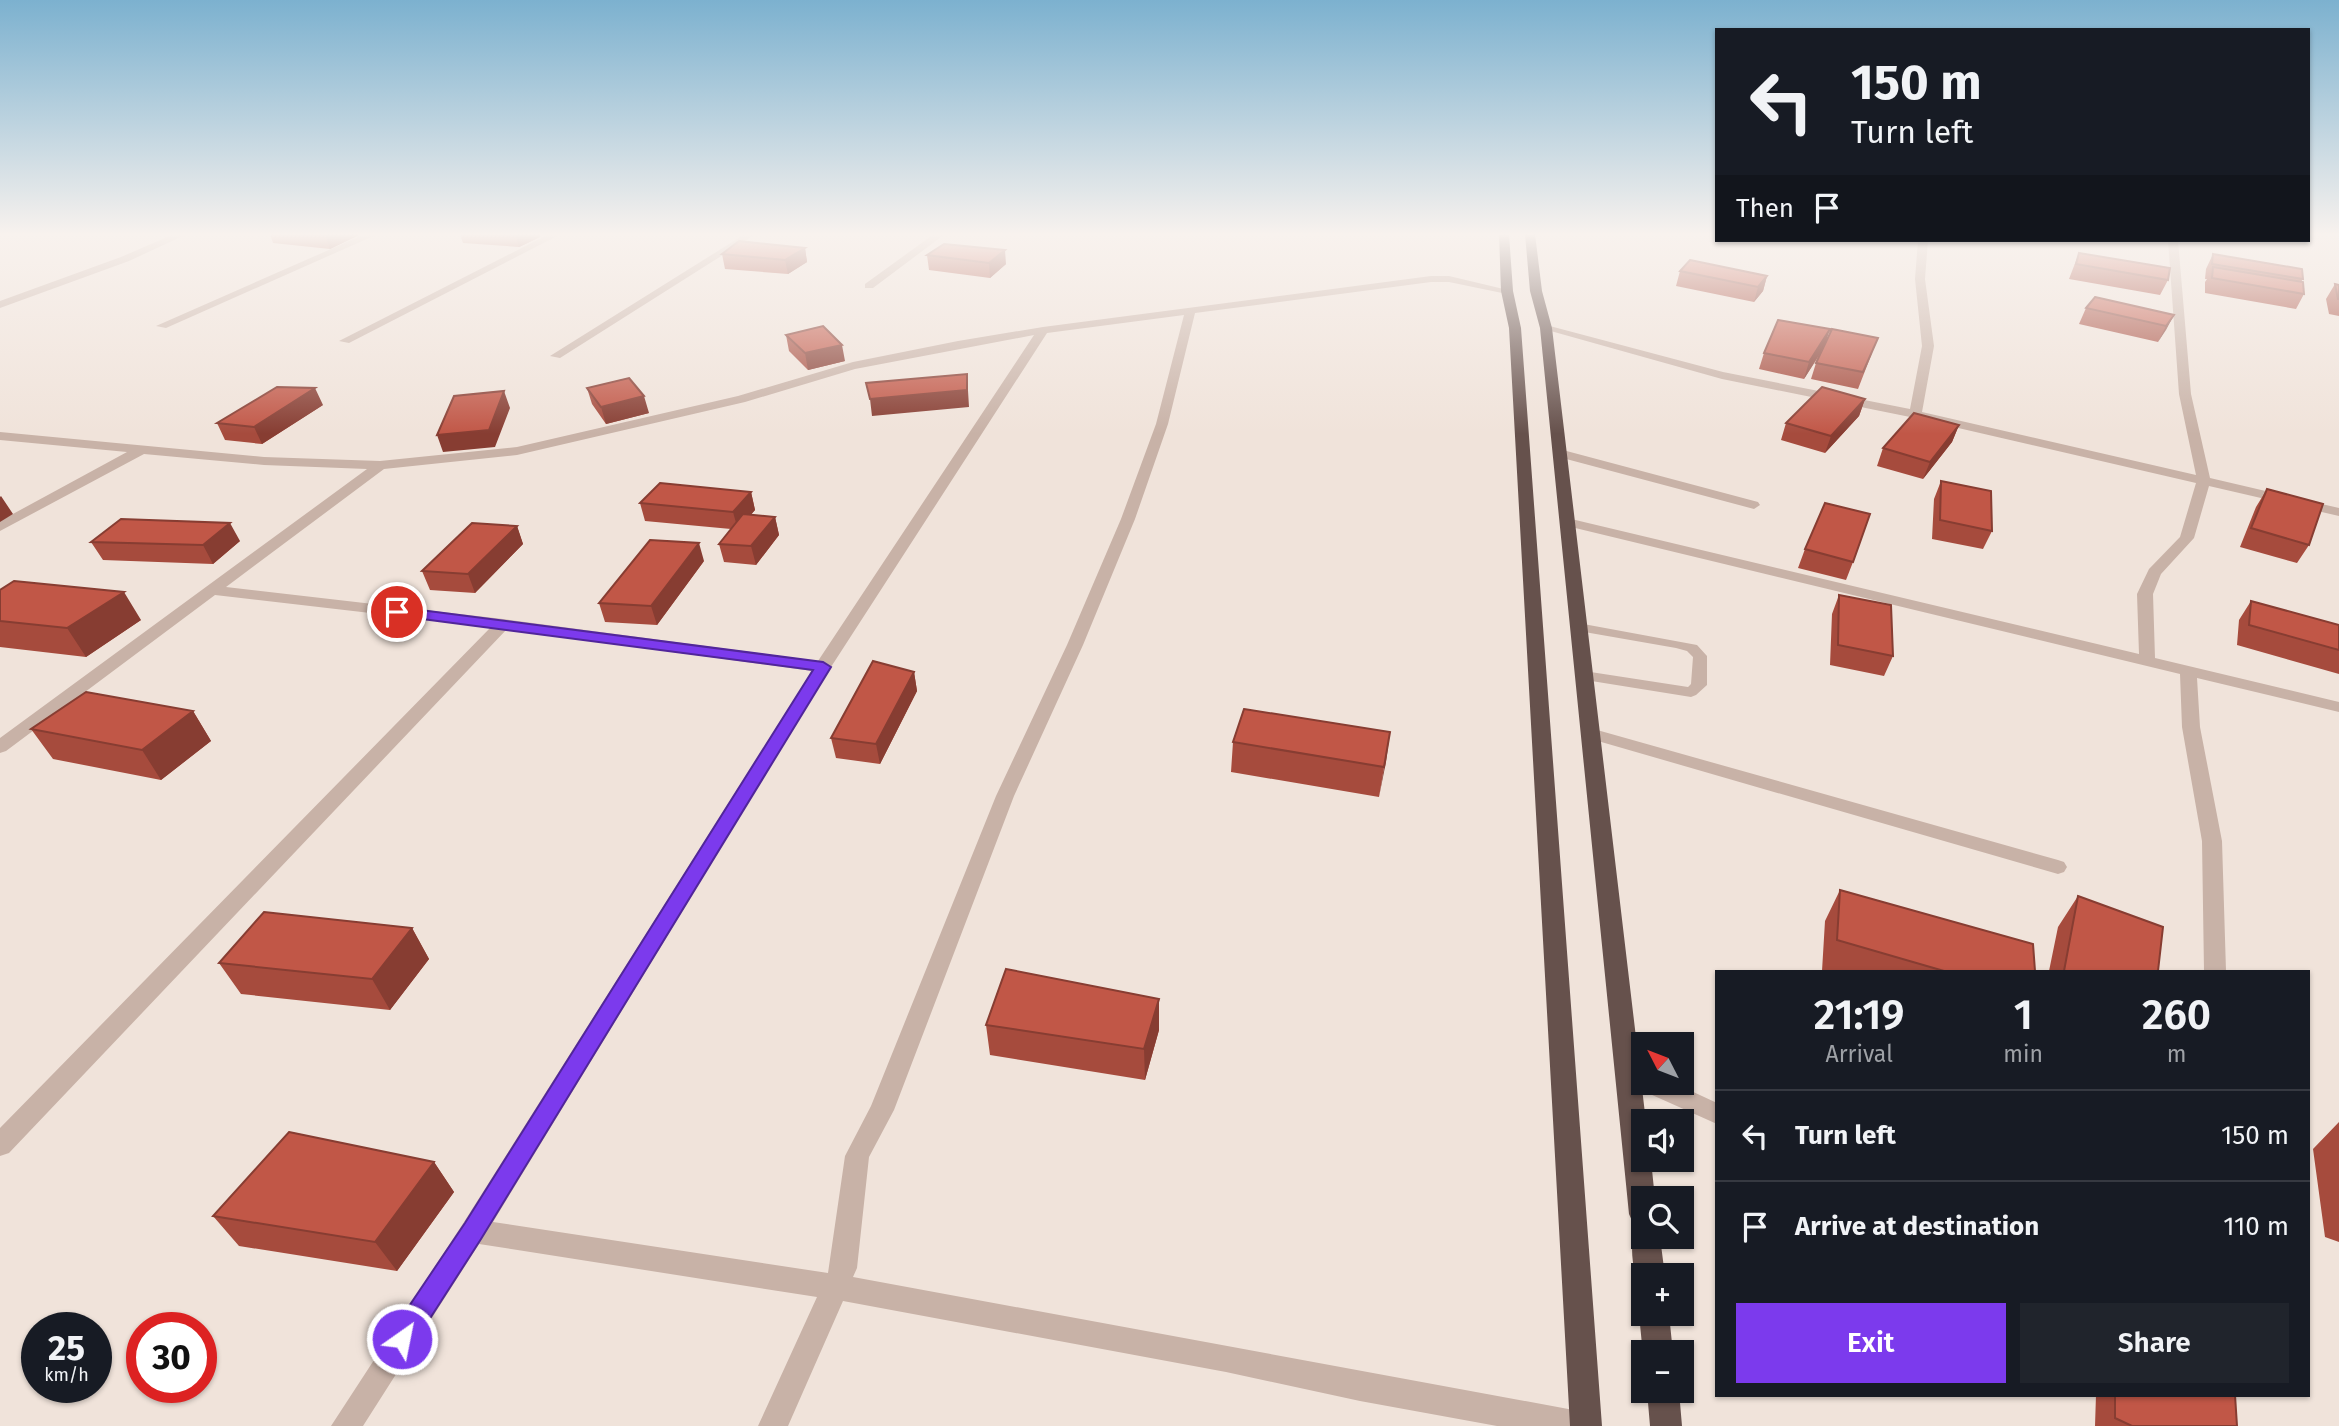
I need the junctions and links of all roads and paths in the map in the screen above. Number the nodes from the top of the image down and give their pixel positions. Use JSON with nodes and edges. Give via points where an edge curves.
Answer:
{"nodes":[{"id":1,"x":220,"y":301,"type":"edge"},
{"id":2,"x":425,"y":301,"type":"edge"},
{"id":3,"x":645,"y":301,"type":"edge"},
{"id":4,"x":1274,"y":301,"type":"edge"},
{"id":5,"x":1509,"y":301,"type":"edge"},
{"id":6,"x":1539,"y":301,"type":"edge"},
{"id":7,"x":1923,"y":301,"type":"edge"},
{"id":8,"x":2178,"y":301,"type":"edge"},
{"id":9,"x":1190,"y":312,"type":"junction"},
{"id":10,"x":162,"y":326,"type":"dead end"},
{"id":11,"x":1546,"y":328,"type":"junction"},
{"id":12,"x":1043,"y":330,"type":"junction"},
{"id":13,"x":345,"y":341,"type":"dead end"},
{"id":14,"x":556,"y":356,"type":"dead end"},
{"id":15,"x":1915,"y":414,"type":"junction"},
{"id":16,"x":0,"y":436,"type":"edge"},
{"id":17,"x":139,"y":451,"type":"junction"},
{"id":18,"x":1559,"y":453,"type":"junction"},
{"id":19,"x":380,"y":465,"type":"junction"},
{"id":20,"x":2204,"y":480,"type":"junction"},
{"id":21,"x":1754,"y":505,"type":"dead end"},
{"id":22,"x":2339,"y":512,"type":"edge"},
{"id":23,"x":1567,"y":522,"type":"junction"},
{"id":24,"x":0,"y":527,"type":"edge"},
{"id":25,"x":212,"y":590,"type":"junction"},
{"id":26,"x":503,"y":624,"type":"junction"},
{"id":27,"x":1578,"y":627,"type":"junction"},
{"id":28,"x":2147,"y":662,"type":"junction"},
{"id":29,"x":823,"y":667,"type":"junction"},
{"id":30,"x":2188,"y":670,"type":"junction"},
{"id":31,"x":1584,"y":676,"type":"junction"},
{"id":32,"x":2339,"y":707,"type":"edge"},
{"id":33,"x":1590,"y":733,"type":"junction"},
{"id":34,"x":0,"y":747,"type":"edge"},
{"id":35,"x":2058,"y":867,"type":"dead end"},
{"id":36,"x":2215,"y":970,"type":"edge"},
{"id":37,"x":1633,"y":1032,"type":"edge"},
{"id":38,"x":1640,"y":1096,"type":"edge"},
{"id":39,"x":1677,"y":1096,"type":"edge"},
{"id":40,"x":1715,"y":1113,"type":"edge"},
{"id":41,"x":0,"y":1144,"type":"edge"},
{"id":42,"x":1642,"y":1186,"type":"edge"},
{"id":43,"x":473,"y":1231,"type":"junction"},
{"id":44,"x":836,"y":1287,"type":"junction"},
{"id":45,"x":1663,"y":1403,"type":"edge"},
{"id":46,"x":346,"y":1426,"type":"edge"},
{"id":47,"x":773,"y":1426,"type":"edge"},
{"id":48,"x":1580,"y":1426,"type":"edge"},
{"id":49,"x":1586,"y":1426,"type":"edge"},
{"id":50,"x":1666,"y":1426,"type":"edge"}],
"edges":[{"from":1,"to":10,"type":"street"},
{"from":2,"to":13,"type":"street"},
{"from":3,"to":14,"type":"street"},
{"from":4,"to":9,"type":"street"},
{"from":5,"to":49,"type":"highway","via":[[1515,328]]},
{"from":6,"to":11,"type":"highway"},
{"from":7,"to":15,"type":"street","via":[[1928,346]]},
{"from":8,"to":20,"type":"street","via":[[2185,394]]},
{"from":9,"to":12,"type":"street"},
{"from":9,"to":44,"type":"street","via":[[1162,424],[1128,519],[1005,796],[882,1110],[857,1156],[844,1268]]},
{"from":11,"to":15,"type":"street","via":[[1722,375]]},
{"from":11,"to":18,"type":"highway"},
{"from":12,"to":19,"type":"street","via":[[853,366],[741,399],[517,451]]},
{"from":12,"to":29,"type":"street"},
{"from":15,"to":20,"type":"street"},
{"from":16,"to":17,"type":"street"},
{"from":17,"to":19,"type":"street"},
{"from":17,"to":24,"type":"street"},
{"from":18,"to":21,"type":"lane"},
{"from":18,"to":23,"type":"highway"},
{"from":19,"to":25,"type":"street"},
{"from":20,"to":22,"type":"street"},
{"from":20,"to":28,"type":"street","via":[[2187,538],[2154,572],[2145,594]]},
{"from":23,"to":27,"type":"highway"},
{"from":23,"to":28,"type":"street"},
{"from":25,"to":26,"type":"street"},
{"from":25,"to":34,"type":"street"},
{"from":26,"to":29,"type":"street"},
{"from":26,"to":41,"type":"street"},
{"from":27,"to":31,"type":"highway"},
{"from":27,"to":31,"type":"lane","via":[[1678,644],[1700,656],[1699,685],[1691,692]]},
{"from":28,"to":30,"type":"street"},
{"from":29,"to":43,"type":"street"},
{"from":30,"to":32,"type":"street"},
{"from":30,"to":36,"type":"street","via":[[2190,727],[2212,841]]},
{"from":31,"to":33,"type":"highway"},
{"from":33,"to":35,"type":"lane"},
{"from":33,"to":37,"type":"highway"},
{"from":38,"to":42,"type":"highway"},
{"from":39,"to":40,"type":"street"},
{"from":43,"to":44,"type":"street"},
{"from":43,"to":46,"type":"street"},
{"from":44,"to":47,"type":"street"},
{"from":44,"to":48,"type":"street"},
{"from":45,"to":50,"type":"highway"}]}
